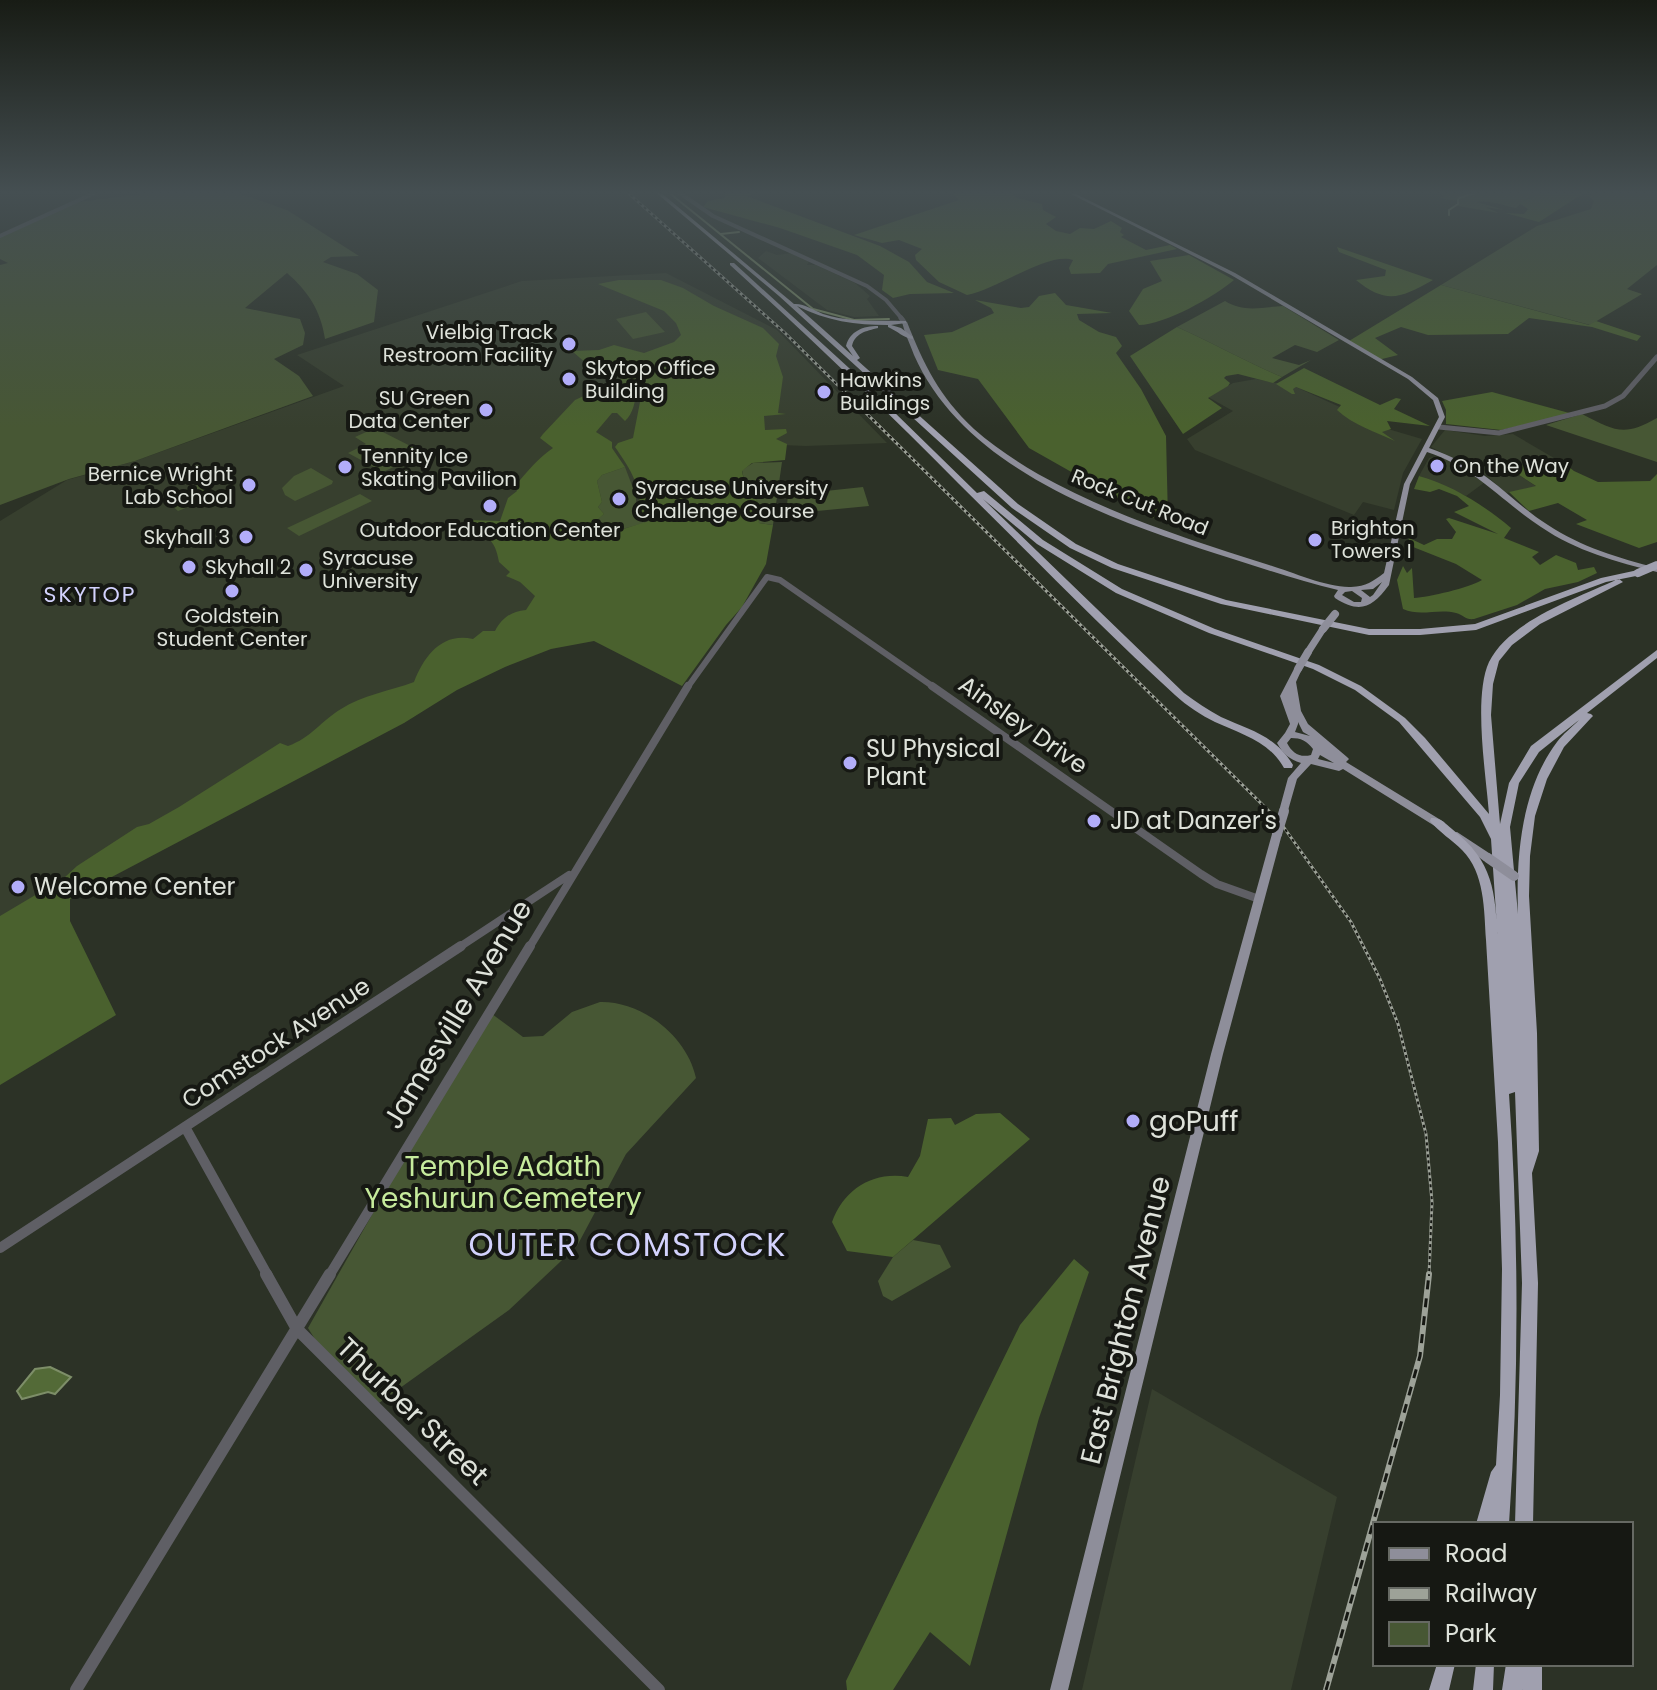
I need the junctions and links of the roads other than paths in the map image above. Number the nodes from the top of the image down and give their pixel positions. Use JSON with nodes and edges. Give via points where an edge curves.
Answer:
{"nodes":[{"id":1,"x":738,"y":270,"type":"edge"},
{"id":2,"x":750,"y":270,"type":"edge"},
{"id":3,"x":832,"y":270,"type":"edge"},
{"id":4,"x":1225,"y":270,"type":"edge"},
{"id":5,"x":759,"y":277,"type":"junction"},
{"id":6,"x":905,"y":323,"type":"junction"},
{"id":7,"x":881,"y":326,"type":"junction"},
{"id":8,"x":911,"y":338,"type":"junction"},
{"id":9,"x":1657,"y":357,"type":"edge"},
{"id":10,"x":905,"y":407,"type":"junction"},
{"id":11,"x":1439,"y":427,"type":"junction"},
{"id":12,"x":926,"y":445,"type":"junction"},
{"id":13,"x":1424,"y":449,"type":"junction"},
{"id":14,"x":1447,"y":456,"type":"junction"},
{"id":15,"x":1418,"y":459,"type":"junction"},
{"id":16,"x":1657,"y":567,"type":"edge"},
{"id":17,"x":1638,"y":573,"type":"junction"},
{"id":18,"x":1386,"y":575,"type":"junction"},
{"id":19,"x":767,"y":577,"type":"joint"},
{"id":20,"x":1344,"y":592,"type":"junction"},
{"id":21,"x":1367,"y":602,"type":"junction"},
{"id":22,"x":1352,"y":605,"type":"junction"},
{"id":23,"x":1336,"y":612,"type":"junction"},
{"id":24,"x":1657,"y":655,"type":"edge"},
{"id":25,"x":1292,"y":683,"type":"junction"},
{"id":26,"x":1303,"y":725,"type":"junction"},
{"id":27,"x":1233,"y":726,"type":"junction"},
{"id":28,"x":1289,"y":735,"type":"junction"},
{"id":29,"x":1315,"y":745,"type":"junction"},
{"id":30,"x":1284,"y":749,"type":"junction"},
{"id":31,"x":1309,"y":760,"type":"junction"},
{"id":32,"x":1288,"y":765,"type":"junction"},
{"id":33,"x":1359,"y":774,"type":"junction"},
{"id":34,"x":1293,"y":778,"type":"junction"},
{"id":35,"x":1371,"y":780,"type":"junction"},
{"id":36,"x":1435,"y":821,"type":"junction"},
{"id":37,"x":1496,"y":839,"type":"junction"},
{"id":38,"x":573,"y":872,"type":"junction"},
{"id":39,"x":1519,"y":880,"type":"junction"},
{"id":40,"x":1259,"y":899,"type":"junction"},
{"id":41,"x":185,"y":1127,"type":"junction"},
{"id":42,"x":1507,"y":1135,"type":"junction"},
{"id":43,"x":1525,"y":1188,"type":"junction"},
{"id":44,"x":0,"y":1248,"type":"edge"},
{"id":45,"x":297,"y":1329,"type":"junction"},
{"id":46,"x":1507,"y":1444,"type":"junction"},
{"id":47,"x":1527,"y":1481,"type":"junction"},
{"id":48,"x":1486,"y":1522,"type":"edge"},
{"id":49,"x":1500,"y":1522,"type":"edge"},
{"id":50,"x":1524,"y":1522,"type":"edge"},
{"id":51,"x":1532,"y":1522,"type":"edge"},
{"id":52,"x":1445,"y":1666,"type":"edge"},
{"id":53,"x":1485,"y":1666,"type":"edge"},
{"id":54,"x":1515,"y":1666,"type":"edge"},
{"id":55,"x":1533,"y":1666,"type":"edge"},
{"id":56,"x":76,"y":1690,"type":"edge"},
{"id":57,"x":659,"y":1690,"type":"edge"},
{"id":58,"x":1059,"y":1690,"type":"edge"},
{"id":59,"x":1439,"y":1690,"type":"edge"},
{"id":60,"x":1483,"y":1690,"type":"edge"},
{"id":61,"x":1512,"y":1690,"type":"edge"},
{"id":62,"x":1532,"y":1690,"type":"edge"}],
"edges":[{"from":1,"to":12,"type":"highway"},
{"from":2,"to":5,"type":"highway"},
{"from":3,"to":6,"type":"street","name":"Rock Cut Road","via":[[867,286]]},
{"from":4,"to":11,"type":"main road","via":[[1421,386],[1440,405]]},
{"from":5,"to":6,"type":"highway","via":[[822,316]]},
{"from":5,"to":10,"type":"highway"},
{"from":6,"to":7,"type":"highway"},
{"from":6,"to":8,"type":"main road","name":"Rock Cut Road"},
{"from":7,"to":8,"type":"highway","via":[[895,327]]},
{"from":7,"to":10,"type":"highway","via":[[858,332],[849,346]]},
{"from":8,"to":20,"type":"main road","name":"Rock Cut Road","via":[[928,377],[955,412],[1030,471],[1133,521]]},
{"from":9,"to":11,"type":"street","via":[[1623,396],[1605,406],[1499,433]]},
{"from":10,"to":17,"type":"highway","via":[[1056,535],[1115,566],[1224,602],[1369,632],[1420,632],[1476,627],[1604,580]]},
{"from":11,"to":13,"type":"main road"},
{"from":12,"to":27,"type":"highway","via":[[1181,695]]},
{"from":12,"to":37,"type":"highway","via":[[1040,542],[1094,577],[1164,612],[1316,667],[1381,704],[1435,755],[1484,815]]},
{"from":13,"to":14,"type":"main road"},
{"from":13,"to":15,"type":"main road"},
{"from":14,"to":15,"type":"main road"},
{"from":14,"to":16,"type":"main road","via":[[1482,475],[1556,533],[1608,555]]},
{"from":15,"to":18,"type":"main road"},
{"from":16,"to":17,"type":"highway","bridge":true},
{"from":17,"to":37,"type":"highway","via":[[1523,632],[1493,664],[1486,715]]},
{"from":18,"to":20,"type":"main road","via":[[1370,587]]},
{"from":18,"to":21,"type":"main road","via":[[1381,591]]},
{"from":19,"to":38,"type":"street","name":"Jamesville Avenue","via":[[690,683]]},
{"from":19,"to":40,"type":"street","name":"Ainsley Drive","via":[[780,580],[1201,874]]},
{"from":20,"to":21,"type":"main road","via":[[1363,594]]},
{"from":20,"to":22,"type":"main road"},
{"from":20,"to":23,"type":"main road"},
{"from":21,"to":22,"type":"main road"},
{"from":22,"to":23,"type":"main road"},
{"from":23,"to":25,"type":"main road","bridge":true},
{"from":24,"to":39,"type":"highway","via":[[1636,679],[1578,724],[1549,758],[1532,810]]},
{"from":24,"to":43,"type":"highway","via":[[1543,741],[1521,770],[1510,799],[1506,854]]},
{"from":25,"to":26,"type":"main road"},
{"from":25,"to":28,"type":"main road","via":[[1284,696],[1294,724]]},
{"from":26,"to":29,"type":"main road"},
{"from":26,"to":35,"type":"main road"},
{"from":27,"to":30,"type":"highway","via":[[1263,734]]},
{"from":27,"to":32,"type":"highway","via":[[1275,748]]},
{"from":28,"to":29,"type":"main road"},
{"from":28,"to":30,"type":"main road","via":[[1282,740]]},
{"from":29,"to":31,"type":"main road","name":"East Brighton Avenue","via":[[1315,757]]},
{"from":29,"to":33,"type":"main road"},
{"from":30,"to":31,"type":"main road"},
{"from":30,"to":32,"type":"main road"},
{"from":31,"to":33,"type":"main road"},
{"from":31,"to":34,"type":"main road","name":"East Brighton Avenue"},
{"from":32,"to":34,"type":"main road"},
{"from":33,"to":35,"type":"main road"},
{"from":34,"to":40,"type":"main road","name":"East Brighton Avenue","bridge":true},
{"from":35,"to":36,"type":"main road"},
{"from":36,"to":39,"type":"main road","bridge":true},
{"from":36,"to":42,"type":"highway","via":[[1482,870]]},
{"from":37,"to":42,"type":"highway","via":[[1508,1006]]},
{"from":38,"to":41,"type":"street","name":"Comstock Avenue"},
{"from":38,"to":45,"type":"street","name":"Jamesville Avenue"},
{"from":39,"to":43,"type":"highway","via":[[1532,1151]]},
{"from":40,"to":58,"type":"main road","name":"East Brighton Avenue"},
{"from":41,"to":44,"type":"street","name":"Comstock Avenue"},
{"from":41,"to":45,"type":"street","name":"Thurber Street"},
{"from":42,"to":46,"type":"highway","via":[[1512,1270]]},
{"from":43,"to":47,"type":"highway","via":[[1530,1283]]},
{"from":45,"to":56,"type":"street","name":"Jamesville Avenue"},
{"from":45,"to":57,"type":"street","name":"Thurber Street"},
{"from":46,"to":48,"type":"highway"},
{"from":46,"to":49,"type":"highway"},
{"from":47,"to":50,"type":"highway"},
{"from":47,"to":51,"type":"highway"},
{"from":52,"to":59,"type":"highway"},
{"from":53,"to":60,"type":"highway"},
{"from":54,"to":61,"type":"highway"},
{"from":55,"to":62,"type":"highway"}]}
